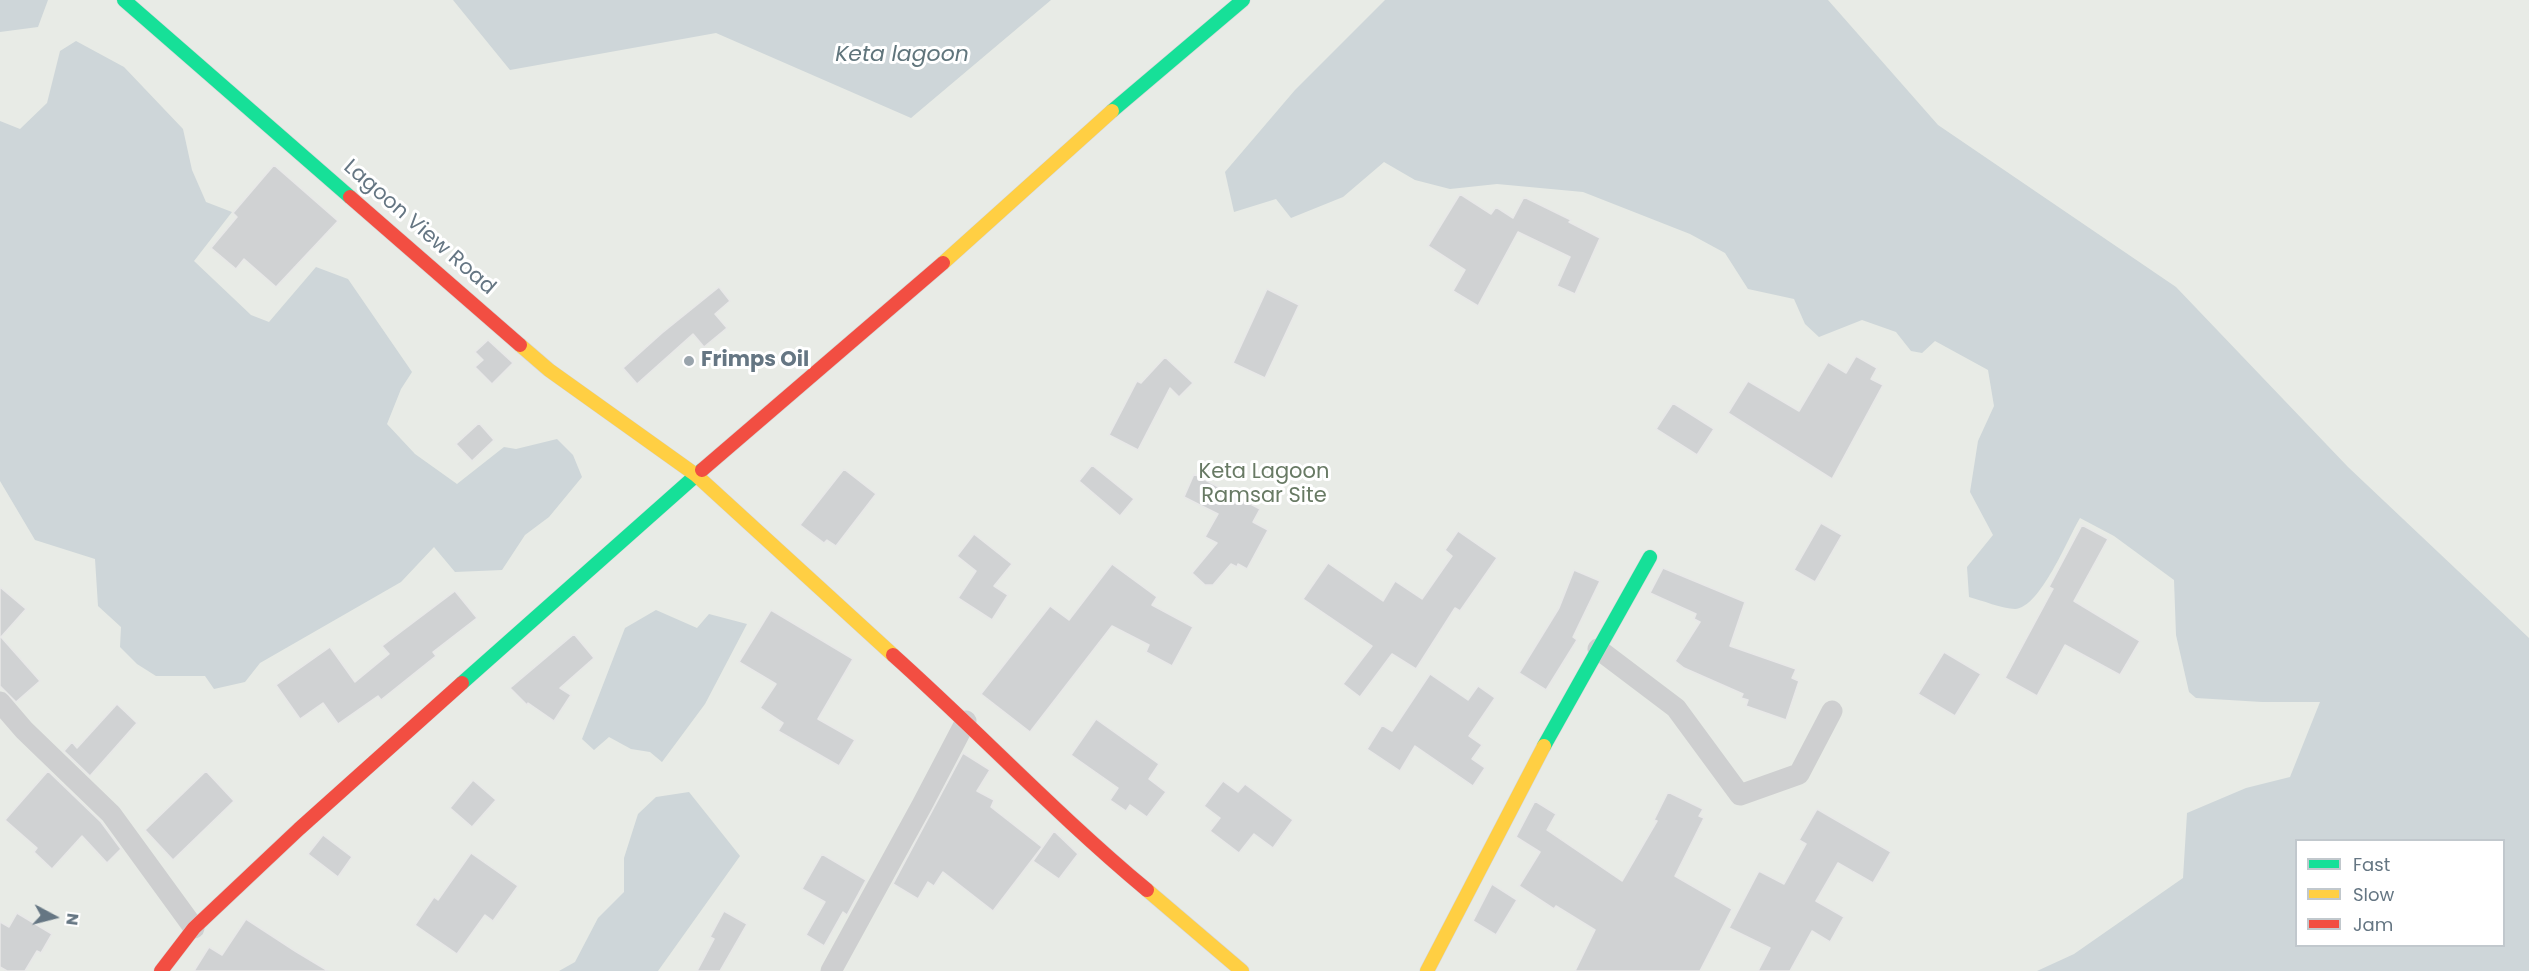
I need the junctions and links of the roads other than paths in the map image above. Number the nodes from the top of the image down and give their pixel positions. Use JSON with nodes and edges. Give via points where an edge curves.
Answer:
{"nodes":[{"id":1,"x":124,"y":0,"type":"edge"},
{"id":2,"x":1243,"y":0,"type":"edge"},
{"id":3,"x":696,"y":475,"type":"junction"},
{"id":4,"x":1650,"y":556,"type":"dead end"},
{"id":5,"x":1598,"y":649,"type":"junction"},
{"id":6,"x":0,"y":702,"type":"edge"},
{"id":7,"x":1832,"y":711,"type":"dead end"},
{"id":8,"x":966,"y":721,"type":"junction"},
{"id":9,"x":194,"y":928,"type":"junction"},
{"id":10,"x":161,"y":971,"type":"edge"},
{"id":11,"x":831,"y":971,"type":"edge"},
{"id":12,"x":1242,"y":971,"type":"edge"},
{"id":13,"x":1427,"y":971,"type":"edge"}],
"edges":[{"from":1,"to":3,"type":"street","name":"Lagoon View Road","via":[[549,370]]},
{"from":2,"to":3,"type":"street"},
{"from":3,"to":8,"type":"street","name":"Lagoon View Road"},
{"from":3,"to":9,"type":"street","via":[[299,828]]},
{"from":4,"to":5,"type":"street"},
{"from":5,"to":7,"type":"street","via":[[1676,708],[1740,795],[1800,774]]},
{"from":5,"to":13,"type":"street"},
{"from":6,"to":9,"type":"street","via":[[111,814]]},
{"from":8,"to":11,"type":"street"},
{"from":8,"to":12,"type":"street","name":"Lagoon View Road","via":[[1095,847]]},
{"from":9,"to":10,"type":"street"}]}
